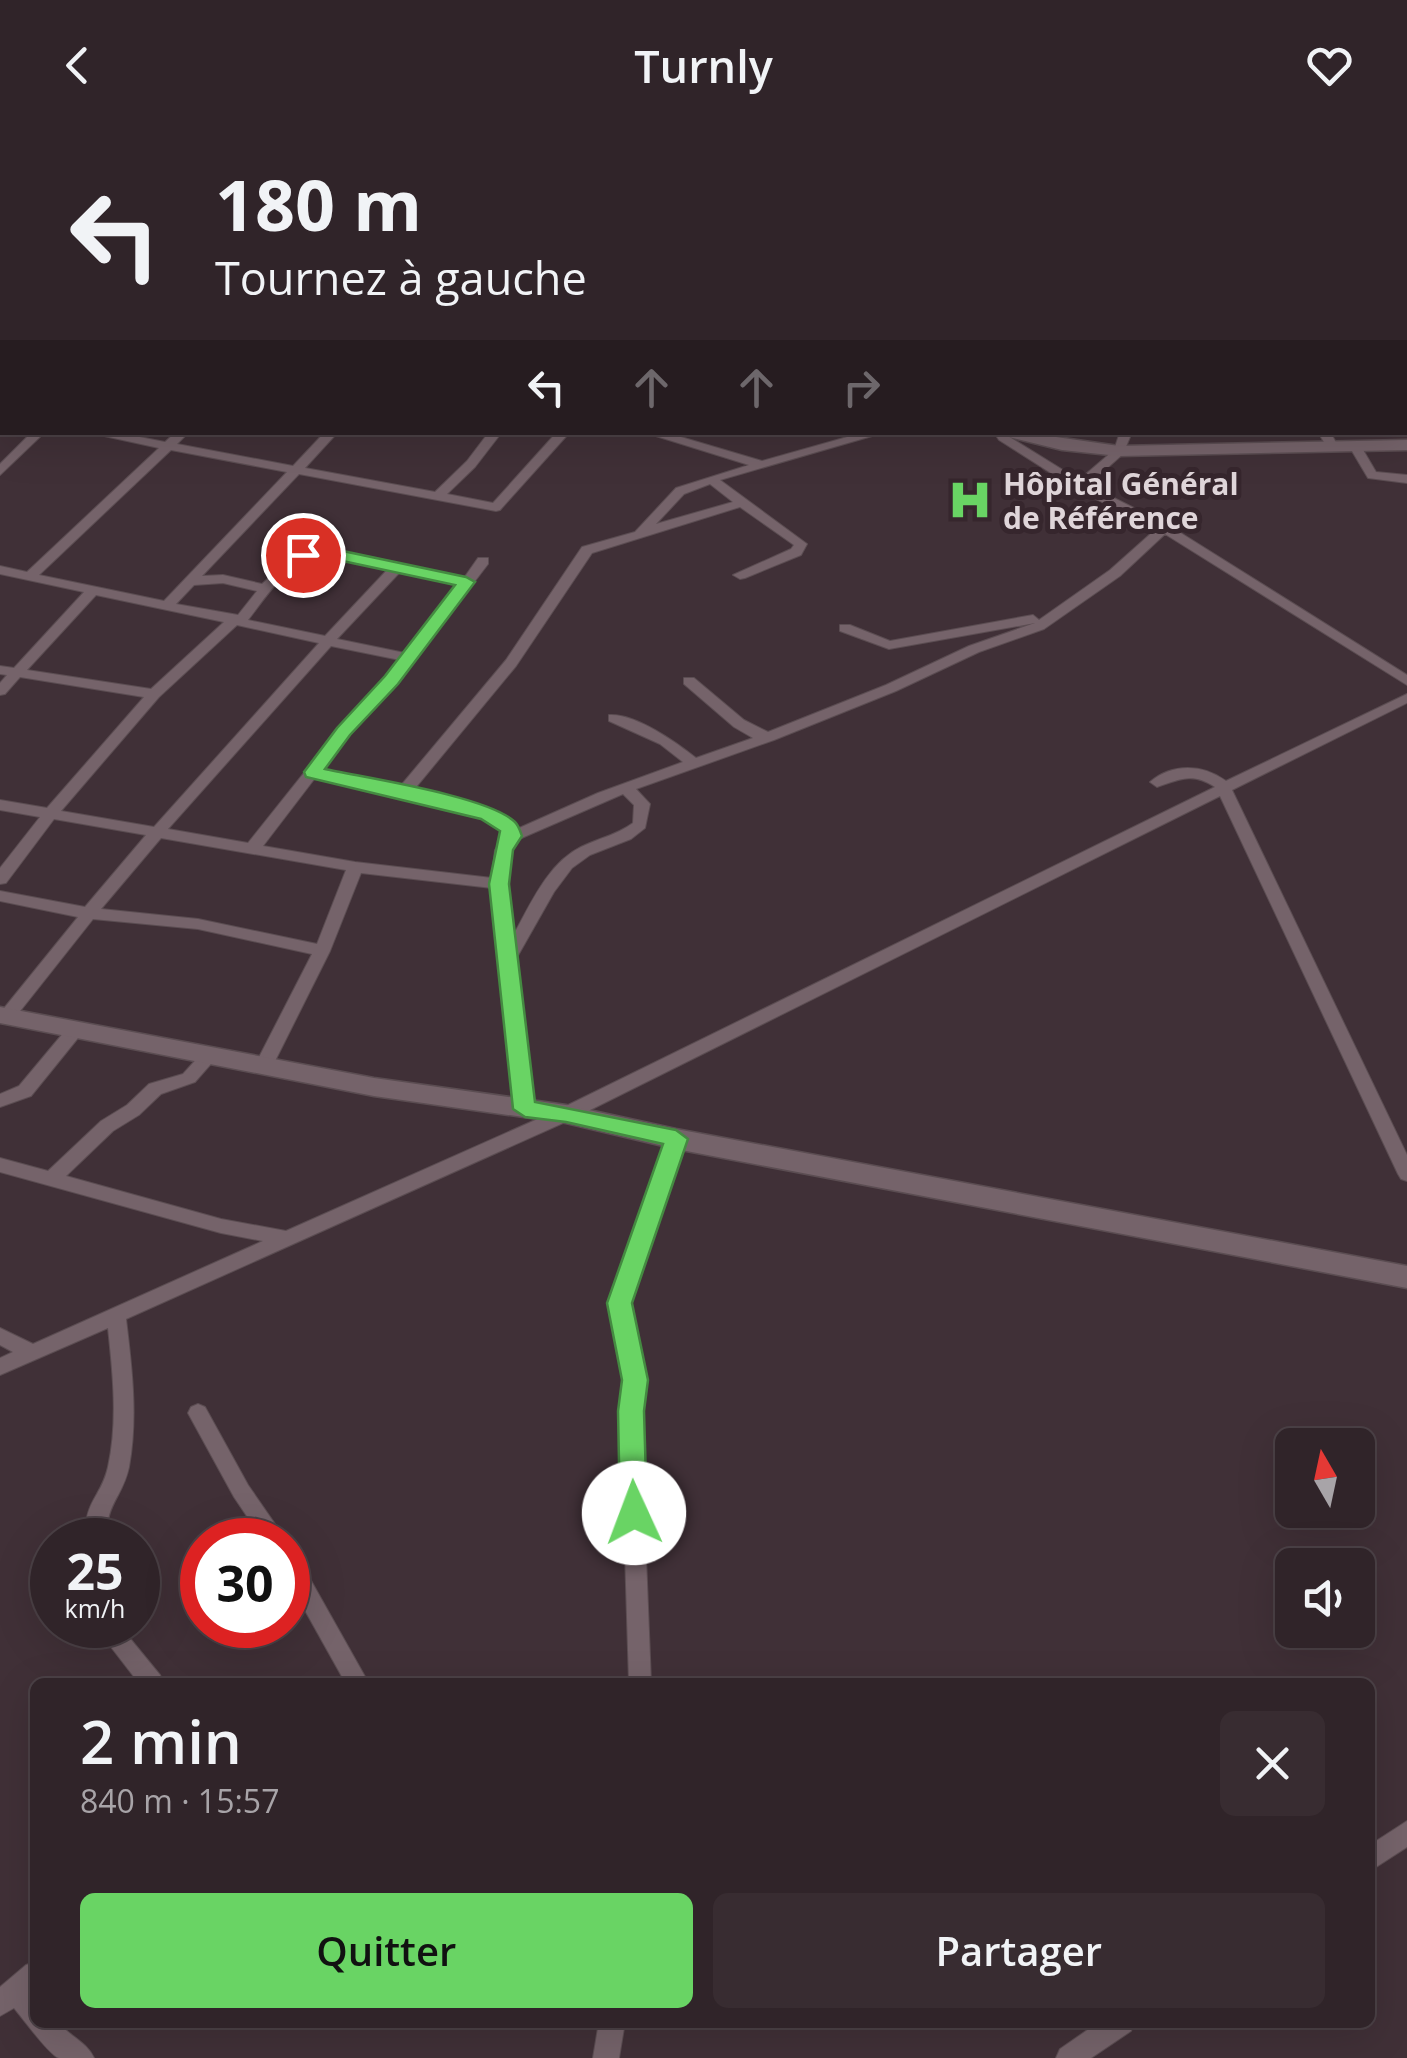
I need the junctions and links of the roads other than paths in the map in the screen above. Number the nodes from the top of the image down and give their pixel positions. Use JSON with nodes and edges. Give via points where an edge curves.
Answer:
{"nodes":[{"id":1,"x":36,"y":435,"type":"edge"},
{"id":2,"x":110,"y":435,"type":"edge"},
{"id":3,"x":180,"y":435,"type":"edge"},
{"id":4,"x":329,"y":435,"type":"edge"},
{"id":5,"x":494,"y":435,"type":"edge"},
{"id":6,"x":561,"y":435,"type":"edge"},
{"id":7,"x":659,"y":435,"type":"edge"},
{"id":8,"x":869,"y":435,"type":"edge"},
{"id":9,"x":998,"y":435,"type":"edge"},
{"id":10,"x":1125,"y":435,"type":"edge"},
{"id":11,"x":1328,"y":440,"type":"edge"},
{"id":12,"x":168,"y":445,"type":"junction"},
{"id":13,"x":1407,"y":445,"type":"edge"},
{"id":14,"x":1354,"y":446,"type":"junction"},
{"id":15,"x":1119,"y":450,"type":"junction"},
{"id":16,"x":759,"y":464,"type":"junction"},
{"id":17,"x":0,"y":471,"type":"edge"},
{"id":18,"x":296,"y":471,"type":"junction"},
{"id":19,"x":711,"y":478,"type":"junction"},
{"id":20,"x":1407,"y":479,"type":"edge"},
{"id":21,"x":1080,"y":486,"type":"junction"},
{"id":22,"x":436,"y":498,"type":"junction"},
{"id":23,"x":742,"y":503,"type":"junction"},
{"id":24,"x":1164,"y":528,"type":"junction"},
{"id":25,"x":640,"y":534,"type":"junction"},
{"id":26,"x":483,"y":561,"type":"dead end"},
{"id":27,"x":209,"y":562,"type":"junction"},
{"id":28,"x":396,"y":568,"type":"junction"},
{"id":29,"x":0,"y":570,"type":"edge"},
{"id":30,"x":278,"y":574,"type":"junction"},
{"id":31,"x":740,"y":574,"type":"dead end"},
{"id":32,"x":30,"y":576,"type":"junction"},
{"id":33,"x":190,"y":581,"type":"junction"},
{"id":34,"x":466,"y":582,"type":"junction"},
{"id":35,"x":268,"y":588,"type":"junction"},
{"id":36,"x":91,"y":592,"type":"junction"},
{"id":37,"x":168,"y":606,"type":"junction"},
{"id":38,"x":1058,"y":615,"type":"junction"},
{"id":39,"x":239,"y":620,"type":"junction"},
{"id":40,"x":845,"y":628,"type":"dead end"},
{"id":41,"x":329,"y":639,"type":"junction"},
{"id":42,"x":408,"y":658,"type":"junction"},
{"id":43,"x":0,"y":670,"type":"edge"},
{"id":44,"x":18,"y":673,"type":"junction"},
{"id":45,"x":689,"y":681,"type":"dead end"},
{"id":46,"x":1407,"y":681,"type":"edge"},
{"id":47,"x":0,"y":691,"type":"edge"},
{"id":48,"x":154,"y":694,"type":"junction"},
{"id":49,"x":1407,"y":698,"type":"edge"},
{"id":50,"x":614,"y":718,"type":"dead end"},
{"id":51,"x":769,"y":737,"type":"junction"},
{"id":52,"x":696,"y":765,"type":"junction"},
{"id":53,"x":313,"y":772,"type":"junction"},
{"id":54,"x":1157,"y":782,"type":"dead end"},
{"id":55,"x":1223,"y":786,"type":"junction"},
{"id":56,"x":627,"y":789,"type":"junction"},
{"id":57,"x":403,"y":793,"type":"junction"},
{"id":58,"x":0,"y":805,"type":"edge"},
{"id":59,"x":50,"y":814,"type":"junction"},
{"id":60,"x":156,"y":832,"type":"junction"},
{"id":61,"x":512,"y":836,"type":"junction"},
{"id":62,"x":252,"y":849,"type":"junction"},
{"id":63,"x":355,"y":867,"type":"junction"},
{"id":64,"x":0,"y":880,"type":"edge"},
{"id":65,"x":499,"y":884,"type":"junction"},
{"id":66,"x":0,"y":896,"type":"edge"},
{"id":67,"x":87,"y":913,"type":"junction"},
{"id":68,"x":322,"y":951,"type":"junction"},
{"id":69,"x":508,"y":959,"type":"junction"},
{"id":70,"x":4,"y":1015,"type":"edge"},
{"id":71,"x":76,"y":1029,"type":"junction"},
{"id":72,"x":208,"y":1057,"type":"junction"},
{"id":73,"x":264,"y":1067,"type":"junction"},
{"id":74,"x":0,"y":1101,"type":"edge"},
{"id":75,"x":525,"y":1109,"type":"junction"},
{"id":76,"x":566,"y":1114,"type":"junction"},
{"id":77,"x":676,"y":1139,"type":"junction"},
{"id":78,"x":0,"y":1165,"type":"edge"},
{"id":79,"x":1407,"y":1174,"type":"edge"},
{"id":80,"x":50,"y":1180,"type":"junction"},
{"id":81,"x":286,"y":1238,"type":"junction"},
{"id":82,"x":1407,"y":1276,"type":"edge"},
{"id":83,"x":116,"y":1315,"type":"junction"},
{"id":84,"x":0,"y":1336,"type":"edge"},
{"id":85,"x":33,"y":1353,"type":"junction"},
{"id":86,"x":0,"y":1367,"type":"edge"},
{"id":87,"x":198,"y":1412,"type":"dead end"},
{"id":88,"x":94,"y":1518,"type":"edge"},
{"id":89,"x":259,"y":1518,"type":"edge"},
{"id":90,"x":310,"y":1601,"type":"edge"},
{"id":91,"x":124,"y":1648,"type":"edge"},
{"id":92,"x":149,"y":1678,"type":"edge"},
{"id":93,"x":354,"y":1678,"type":"edge"},
{"id":94,"x":640,"y":1678,"type":"edge"},
{"id":95,"x":1407,"y":1833,"type":"edge"},
{"id":96,"x":1375,"y":1855,"type":"edge"},
{"id":97,"x":46,"y":2028,"type":"edge"},
{"id":98,"x":611,"y":2028,"type":"edge"},
{"id":99,"x":1113,"y":2028,"type":"edge"},
{"id":100,"x":81,"y":2058,"type":"edge"},
{"id":101,"x":606,"y":2058,"type":"edge"},
{"id":102,"x":1069,"y":2058,"type":"edge"}],
"edges":[{"from":1,"to":17,"type":"street"},
{"from":2,"to":12,"type":"street"},
{"from":3,"to":12,"type":"street"},
{"from":4,"to":18,"type":"street"},
{"from":5,"to":22,"type":"street"},
{"from":6,"to":22,"type":"street","via":[[499,507]]},
{"from":7,"to":16,"type":"street"},
{"from":8,"to":16,"type":"street"},
{"from":9,"to":15,"type":"street"},
{"from":9,"to":21,"type":"street"},
{"from":10,"to":15,"type":"street"},
{"from":11,"to":14,"type":"street"},
{"from":11,"to":15,"type":"street"},
{"from":12,"to":18,"type":"street"},
{"from":12,"to":32,"type":"street"},
{"from":13,"to":14,"type":"street"},
{"from":14,"to":20,"type":"street","via":[[1372,475]]},
{"from":15,"to":21,"type":"street"},
{"from":16,"to":19,"type":"street"},
{"from":18,"to":22,"type":"street"},
{"from":18,"to":27,"type":"street"},
{"from":19,"to":23,"type":"street"},
{"from":19,"to":25,"type":"street","via":[[680,491]]},
{"from":21,"to":24,"type":"street"},
{"from":23,"to":25,"type":"street"},
{"from":23,"to":31,"type":"street","via":[[801,544]]},
{"from":24,"to":38,"type":"street"},
{"from":24,"to":46,"type":"street"},
{"from":25,"to":57,"type":"street","via":[[581,556],[510,663]]},
{"from":26,"to":34,"type":"street"},
{"from":27,"to":30,"type":"street"},
{"from":27,"to":33,"type":"street"},
{"from":28,"to":30,"type":"street","via":[[316,552]]},
{"from":28,"to":34,"type":"street"},
{"from":28,"to":41,"type":"street"},
{"from":29,"to":32,"type":"street"},
{"from":30,"to":35,"type":"street"},
{"from":32,"to":36,"type":"street"},
{"from":33,"to":35,"type":"street"},
{"from":33,"to":37,"type":"street"},
{"from":34,"to":42,"type":"street"},
{"from":35,"to":39,"type":"street"},
{"from":36,"to":37,"type":"street"},
{"from":36,"to":44,"type":"street"},
{"from":37,"to":39,"type":"street"},
{"from":38,"to":40,"type":"street","via":[[889,645]]},
{"from":38,"to":51,"type":"street"},
{"from":39,"to":41,"type":"street"},
{"from":39,"to":48,"type":"street"},
{"from":41,"to":42,"type":"street"},
{"from":41,"to":60,"type":"street"},
{"from":42,"to":53,"type":"street"},
{"from":43,"to":44,"type":"street"},
{"from":44,"to":47,"type":"street"},
{"from":44,"to":48,"type":"street"},
{"from":45,"to":51,"type":"street","via":[[743,729]]},
{"from":48,"to":59,"type":"street"},
{"from":49,"to":55,"type":"street"},
{"from":50,"to":52,"type":"street","via":[[665,741]]},
{"from":51,"to":52,"type":"street"},
{"from":52,"to":56,"type":"street"},
{"from":53,"to":57,"type":"street"},
{"from":53,"to":62,"type":"street"},
{"from":54,"to":55,"type":"street","via":[[1183,771],[1208,774]]},
{"from":55,"to":76,"type":"street"},
{"from":55,"to":79,"type":"street"},
{"from":56,"to":61,"type":"street"},
{"from":56,"to":69,"type":"street","via":[[642,804],[640,824],[561,870]]},
{"from":57,"to":61,"type":"street","via":[[488,815]]},
{"from":58,"to":59,"type":"street"},
{"from":59,"to":60,"type":"street"},
{"from":59,"to":64,"type":"street"},
{"from":60,"to":62,"type":"street"},
{"from":60,"to":67,"type":"street"},
{"from":61,"to":65,"type":"street","via":[[503,850]]},
{"from":62,"to":63,"type":"street"},
{"from":63,"to":65,"type":"street"},
{"from":63,"to":68,"type":"street"},
{"from":65,"to":69,"type":"street"},
{"from":66,"to":67,"type":"street"},
{"from":67,"to":68,"type":"street","via":[[198,924]]},
{"from":67,"to":70,"type":"street"},
{"from":68,"to":73,"type":"street"},
{"from":69,"to":75,"type":"street"},
{"from":70,"to":71,"type":"main road"},
{"from":71,"to":72,"type":"main road"},
{"from":71,"to":74,"type":"street","via":[[25,1090]]},
{"from":72,"to":73,"type":"main road"},
{"from":72,"to":80,"type":"street","via":[[188,1078],[155,1089],[106,1126]]},
{"from":73,"to":75,"type":"main road"},
{"from":75,"to":76,"type":"main road"},
{"from":76,"to":77,"type":"main road"},
{"from":76,"to":81,"type":"street"},
{"from":77,"to":82,"type":"main road"},
{"from":77,"to":94,"type":"street","via":[[620,1303],[635,1380]]},
{"from":78,"to":80,"type":"street"},
{"from":80,"to":81,"type":"street"},
{"from":81,"to":83,"type":"street"},
{"from":83,"to":85,"type":"street"},
{"from":83,"to":88,"type":"street","via":[[126,1411],[117,1475]]},
{"from":84,"to":85,"type":"street"},
{"from":85,"to":86,"type":"street"},
{"from":87,"to":89,"type":"street"},
{"from":90,"to":93,"type":"street"},
{"from":91,"to":92,"type":"street"},
{"from":95,"to":96,"type":"street"},
{"from":97,"to":100,"type":"street"},
{"from":98,"to":101,"type":"street"},
{"from":99,"to":102,"type":"street"}]}
